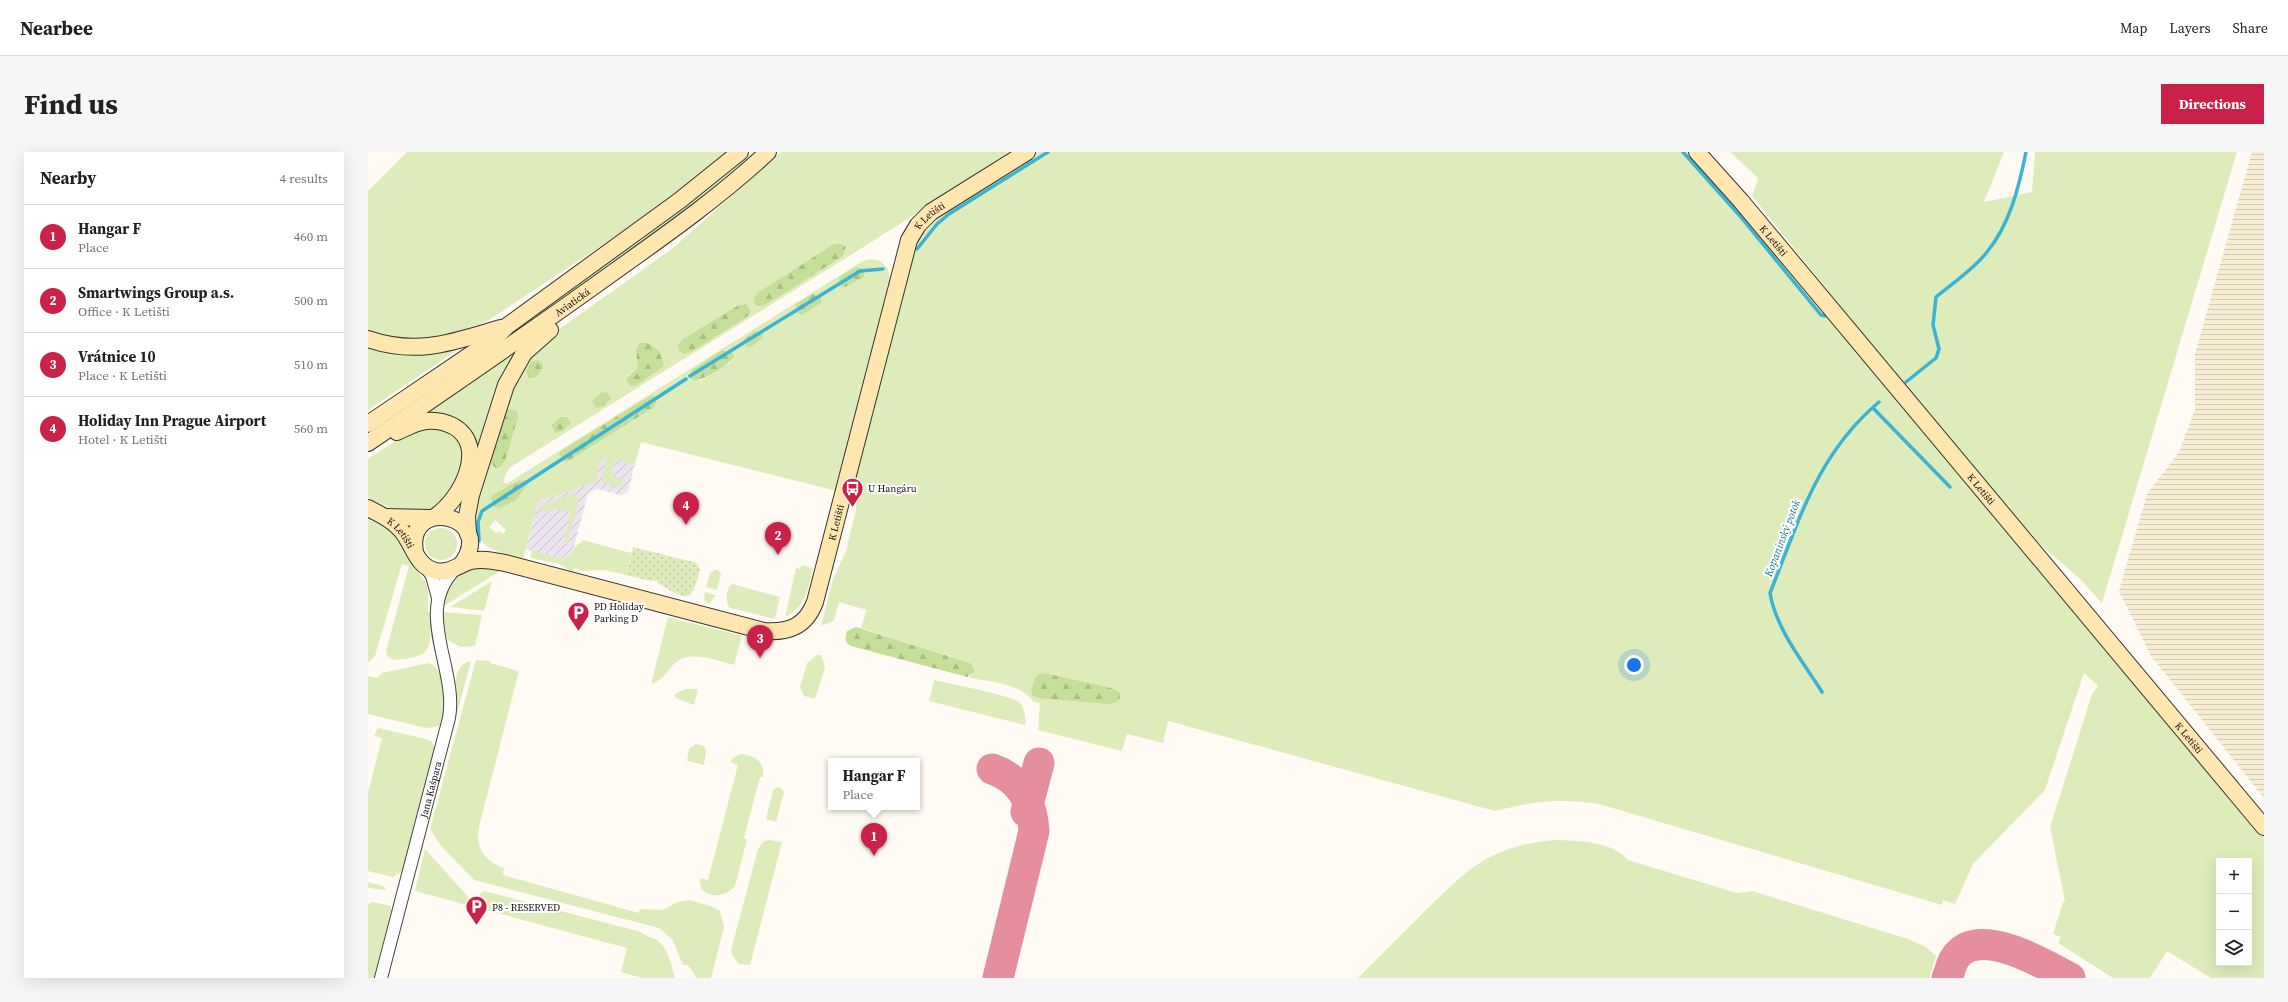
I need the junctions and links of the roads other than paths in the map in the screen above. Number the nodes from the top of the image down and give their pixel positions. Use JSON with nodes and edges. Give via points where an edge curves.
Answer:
{"nodes":[{"id":1,"x":740,"y":152,"type":"edge"},
{"id":2,"x":768,"y":152,"type":"edge"},
{"id":3,"x":1026,"y":152,"type":"edge"},
{"id":4,"x":1697,"y":152,"type":"edge"},
{"id":5,"x":640,"y":253,"type":"junction"},
{"id":6,"x":507,"y":326,"type":"junction"},
{"id":7,"x":368,"y":339,"type":"edge"},
{"id":8,"x":368,"y":424,"type":"edge"},
{"id":9,"x":368,"y":444,"type":"edge"},
{"id":10,"x":368,"y":508,"type":"edge"},
{"id":11,"x":384,"y":516,"type":"junction"},
{"id":12,"x":433,"y":517,"type":"junction"},
{"id":13,"x":469,"y":536,"type":"junction"},
{"id":14,"x":415,"y":552,"type":"junction"},
{"id":15,"x":505,"y":563,"type":"junction"},
{"id":16,"x":426,"y":567,"type":"junction"},
{"id":17,"x":458,"y":567,"type":"junction"},
{"id":18,"x":438,"y":598,"type":"junction"},
{"id":19,"x":2264,"y":827,"type":"edge"},
{"id":20,"x":381,"y":978,"type":"edge"}],
"edges":[{"from":1,"to":6,"type":"street","name":"Aviatická","via":[[679,201]]},
{"from":2,"to":5,"type":"street","name":"Aviatická","via":[[716,196]]},
{"from":3,"to":15,"type":"street","name":"K Letišti","via":[[931,212],[909,240],[816,602],[804,622],[787,630],[764,631]]},
{"from":4,"to":19,"type":"street","name":"K Letišti","via":[[1751,213]]},
{"from":5,"to":9,"type":"street","name":"Aviatická"},
{"from":5,"to":13,"type":"street","via":[[601,294],[543,334],[518,362],[501,398],[471,495],[467,516]]},
{"from":6,"to":7,"type":"street","via":[[448,344],[422,348],[396,346]]},
{"from":6,"to":8,"type":"street","name":"Aviatická","via":[[495,338]]},
{"from":9,"to":12,"type":"street","via":[[425,421],[449,424],[460,431],[468,440],[470,458],[455,499],[448,508]]},
{"from":10,"to":11,"type":"street","name":"K Letišti"},
{"from":11,"to":12,"type":"street","name":"K Letišti"},
{"from":11,"to":14,"type":"street","name":"K Letišti","via":[[403,531]]},
{"from":12,"to":13,"type":"street","name":"K Letišti","via":[[455,519]]},
{"from":12,"to":14,"type":"street","name":"K Letišti","via":[[424,522],[416,532]]},
{"from":13,"to":15,"type":"street","name":"K Letišti","via":[[485,553]]},
{"from":13,"to":17,"type":"street","via":[[468,554]]},
{"from":14,"to":16,"type":"street","name":"K Letišti"},
{"from":15,"to":17,"type":"street","name":"K Letišti","via":[[483,559]]},
{"from":16,"to":17,"type":"street","name":"K Letišti","via":[[437,572]]},
{"from":16,"to":18,"type":"street","name":"Jana Kašpara","via":[[432,576]]},
{"from":17,"to":18,"type":"street","name":"Jana Kašpara","via":[[444,582]]},
{"from":18,"to":20,"type":"street","name":"Jana Kašpara","via":[[437,634],[449,680],[450,712]]}]}
